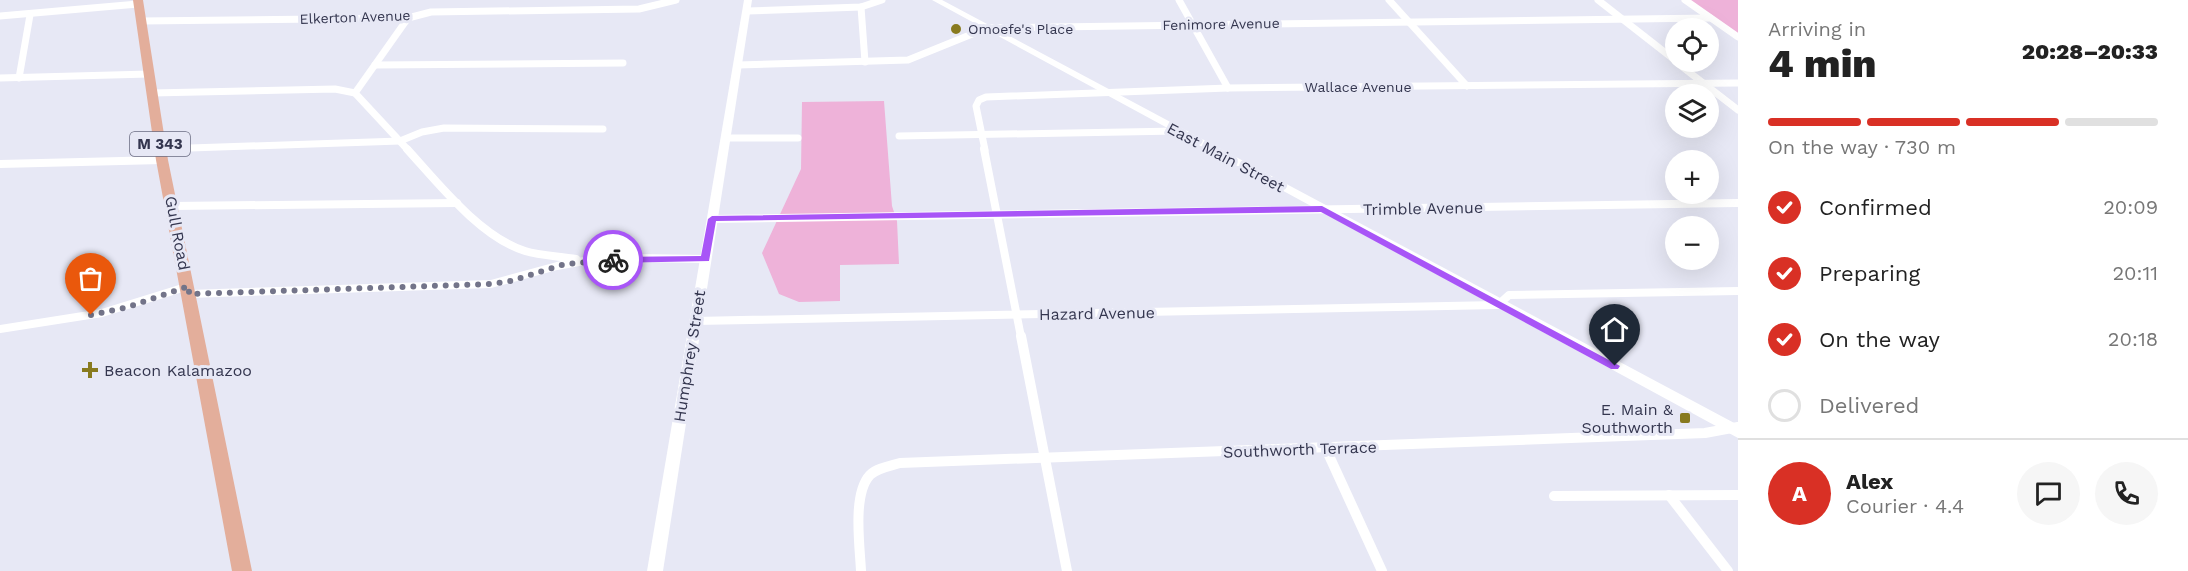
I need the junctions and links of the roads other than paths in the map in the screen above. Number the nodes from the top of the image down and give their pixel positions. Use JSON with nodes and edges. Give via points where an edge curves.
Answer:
{"nodes":[{"id":1,"x":676,"y":0,"type":"edge"},
{"id":2,"x":882,"y":0,"type":"edge"},
{"id":3,"x":936,"y":0,"type":"edge"},
{"id":4,"x":1179,"y":0,"type":"edge"},
{"id":5,"x":1389,"y":0,"type":"edge"},
{"id":6,"x":1598,"y":0,"type":"edge"},
{"id":7,"x":1685,"y":0,"type":"edge"},
{"id":8,"x":138,"y":2,"type":"edge"},
{"id":9,"x":748,"y":6,"type":"edge"},
{"id":10,"x":861,"y":8,"type":"junction"},
{"id":11,"x":30,"y":15,"type":"junction"},
{"id":12,"x":0,"y":16,"type":"edge"},
{"id":13,"x":408,"y":18,"type":"junction"},
{"id":14,"x":1710,"y":18,"type":"edge"},
{"id":15,"x":1622,"y":19,"type":"junction"},
{"id":16,"x":1665,"y":19,"type":"edge"},
{"id":17,"x":141,"y":21,"type":"junction"},
{"id":18,"x":1409,"y":22,"type":"junction"},
{"id":19,"x":1192,"y":24,"type":"junction"},
{"id":20,"x":1719,"y":24,"type":"edge"},
{"id":21,"x":987,"y":28,"type":"junction"},
{"id":22,"x":1738,"y":37,"type":"edge"},
{"id":23,"x":1665,"y":52,"type":"edge"},
{"id":24,"x":865,"y":62,"type":"junction"},
{"id":25,"x":623,"y":63,"type":"dead end"},
{"id":26,"x":375,"y":65,"type":"junction"},
{"id":27,"x":738,"y":65,"type":"junction"},
{"id":28,"x":1690,"y":72,"type":"edge"},
{"id":29,"x":149,"y":74,"type":"junction"},
{"id":30,"x":0,"y":78,"type":"edge"},
{"id":31,"x":19,"y":78,"type":"junction"},
{"id":32,"x":1703,"y":82,"type":"junction"},
{"id":33,"x":1738,"y":82,"type":"edge"},
{"id":34,"x":1467,"y":86,"type":"junction"},
{"id":35,"x":1228,"y":88,"type":"junction"},
{"id":36,"x":1104,"y":91,"type":"junction"},
{"id":37,"x":152,"y":93,"type":"junction"},
{"id":38,"x":355,"y":93,"type":"junction"},
{"id":39,"x":1738,"y":110,"type":"edge"},
{"id":40,"x":603,"y":129,"type":"dead end"},
{"id":41,"x":1177,"y":131,"type":"junction"},
{"id":42,"x":982,"y":134,"type":"junction"},
{"id":43,"x":899,"y":136,"type":"dead end"},
{"id":44,"x":726,"y":138,"type":"junction"},
{"id":45,"x":798,"y":138,"type":"dead end"},
{"id":46,"x":400,"y":141,"type":"junction"},
{"id":47,"x":161,"y":155,"type":"junction"},
{"id":48,"x":0,"y":164,"type":"edge"},
{"id":49,"x":456,"y":203,"type":"junction"},
{"id":50,"x":1738,"y":203,"type":"edge"},
{"id":51,"x":172,"y":206,"type":"junction"},
{"id":52,"x":1322,"y":209,"type":"junction"},
{"id":53,"x":998,"y":215,"type":"junction"},
{"id":54,"x":712,"y":219,"type":"junction"},
{"id":55,"x":705,"y":259,"type":"junction"},
{"id":56,"x":587,"y":261,"type":"junction"},
{"id":57,"x":189,"y":290,"type":"junction"},
{"id":58,"x":1738,"y":291,"type":"edge"},
{"id":59,"x":1498,"y":305,"type":"junction"},
{"id":60,"x":1018,"y":315,"type":"junction"},
{"id":61,"x":695,"y":321,"type":"junction"},
{"id":62,"x":0,"y":329,"type":"edge"},
{"id":63,"x":1736,"y":429,"type":"edge"},
{"id":64,"x":1326,"y":449,"type":"junction"},
{"id":65,"x":1046,"y":456,"type":"junction"},
{"id":66,"x":1669,"y":495,"type":"junction"},
{"id":67,"x":1738,"y":495,"type":"edge"},
{"id":68,"x":1554,"y":496,"type":"dead end"},
{"id":69,"x":242,"y":571,"type":"edge"},
{"id":70,"x":655,"y":571,"type":"edge"},
{"id":71,"x":861,"y":571,"type":"edge"},
{"id":72,"x":1067,"y":571,"type":"edge"},
{"id":73,"x":1382,"y":571,"type":"edge"},
{"id":74,"x":1728,"y":571,"type":"edge"}],
"edges":[{"from":1,"to":13,"type":"street","name":"Elkerton Avenue","via":[[639,9],[431,12]]},
{"from":2,"to":10,"type":"street"},
{"from":3,"to":21,"type":"street","name":"East Main Street"},
{"from":4,"to":19,"type":"street"},
{"from":5,"to":18,"type":"street"},
{"from":6,"to":15,"type":"street"},
{"from":7,"to":14,"type":"street"},
{"from":8,"to":11,"type":"street"},
{"from":8,"to":17,"type":"main road","name":"Gull Road","number":"M 343"},
{"from":9,"to":10,"type":"street"},
{"from":9,"to":27,"type":"street","name":"Humphrey Street"},
{"from":10,"to":24,"type":"street"},
{"from":11,"to":12,"type":"street"},
{"from":11,"to":31,"type":"street"},
{"from":13,"to":17,"type":"street","name":"Elkerton Avenue"},
{"from":13,"to":26,"type":"street"},
{"from":15,"to":16,"type":"street","name":"Fenimore Avenue"},
{"from":15,"to":18,"type":"street","name":"Fenimore Avenue"},
{"from":15,"to":23,"type":"street"},
{"from":17,"to":29,"type":"main road","name":"Gull Road","number":"M 343"},
{"from":18,"to":19,"type":"street","name":"Fenimore Avenue"},
{"from":18,"to":34,"type":"street"},
{"from":19,"to":21,"type":"street","name":"Fenimore Avenue"},
{"from":19,"to":35,"type":"street"},
{"from":20,"to":22,"type":"street"},
{"from":21,"to":24,"type":"street","name":"Fenimore Avenue","via":[[914,59]]},
{"from":21,"to":36,"type":"street","name":"East Main Street"},
{"from":24,"to":27,"type":"street","name":"Fenimore Avenue"},
{"from":25,"to":26,"type":"street"},
{"from":26,"to":38,"type":"street"},
{"from":27,"to":44,"type":"street","name":"Humphrey Street"},
{"from":28,"to":32,"type":"street"},
{"from":29,"to":31,"type":"street"},
{"from":29,"to":37,"type":"main road","name":"Gull Road","number":"M 343"},
{"from":30,"to":31,"type":"street"},
{"from":32,"to":33,"type":"street","name":"Wallace Avenue"},
{"from":32,"to":34,"type":"street","name":"Wallace Avenue"},
{"from":32,"to":39,"type":"street"},
{"from":34,"to":35,"type":"street","name":"Wallace Avenue"},
{"from":35,"to":36,"type":"street","name":"Wallace Avenue"},
{"from":36,"to":41,"type":"street","name":"East Main Street"},
{"from":36,"to":42,"type":"street","name":"Wallace Avenue","via":[[986,97],[976,106]]},
{"from":37,"to":38,"type":"street","via":[[334,89]]},
{"from":37,"to":47,"type":"main road","name":"Gull Road","number":"M 343"},
{"from":38,"to":46,"type":"street"},
{"from":40,"to":46,"type":"street","via":[[444,128]]},
{"from":41,"to":42,"type":"street"},
{"from":41,"to":52,"type":"street","name":"East Main Street"},
{"from":42,"to":43,"type":"street"},
{"from":42,"to":53,"type":"street"},
{"from":44,"to":45,"type":"street"},
{"from":44,"to":54,"type":"street","name":"Humphrey Street"},
{"from":46,"to":47,"type":"street"},
{"from":46,"to":49,"type":"street"},
{"from":47,"to":48,"type":"street"},
{"from":47,"to":51,"type":"main road","name":"Gull Road","number":"M 343"},
{"from":49,"to":51,"type":"street"},
{"from":49,"to":56,"type":"street","via":[[493,234],[525,251]]},
{"from":50,"to":52,"type":"street","name":"Trimble Avenue"},
{"from":51,"to":57,"type":"main road","name":"Gull Road","number":"M 343"},
{"from":52,"to":53,"type":"street","name":"Trimble Avenue"},
{"from":52,"to":59,"type":"street","name":"East Main Street"},
{"from":53,"to":54,"type":"street","name":"Trimble Avenue"},
{"from":53,"to":60,"type":"street"},
{"from":54,"to":55,"type":"street","name":"Humphrey Street"},
{"from":55,"to":56,"type":"street"},
{"from":55,"to":61,"type":"street","name":"Humphrey Street"},
{"from":56,"to":57,"type":"street","via":[[491,284]]},
{"from":57,"to":62,"type":"street","via":[[102,313]]},
{"from":57,"to":69,"type":"main road","name":"Gull Road","number":"M 343"},
{"from":58,"to":59,"type":"street","name":"Hazard Avenue","via":[[1509,296]]},
{"from":59,"to":60,"type":"street","name":"Hazard Avenue"},
{"from":59,"to":63,"type":"street","name":"East Main Street"},
{"from":60,"to":61,"type":"street","name":"Hazard Avenue"},
{"from":60,"to":65,"type":"street"},
{"from":61,"to":70,"type":"street","name":"Humphrey Street"},
{"from":63,"to":64,"type":"street","name":"Southworth Terrace"},
{"from":64,"to":65,"type":"street","name":"Southworth Terrace"},
{"from":64,"to":73,"type":"street"},
{"from":65,"to":71,"type":"street","name":"Southworth Terrace","via":[[900,463],[869,475],[859,508]]},
{"from":65,"to":72,"type":"street"},
{"from":66,"to":67,"type":"street"},
{"from":66,"to":68,"type":"street"},
{"from":66,"to":74,"type":"street"}]}
